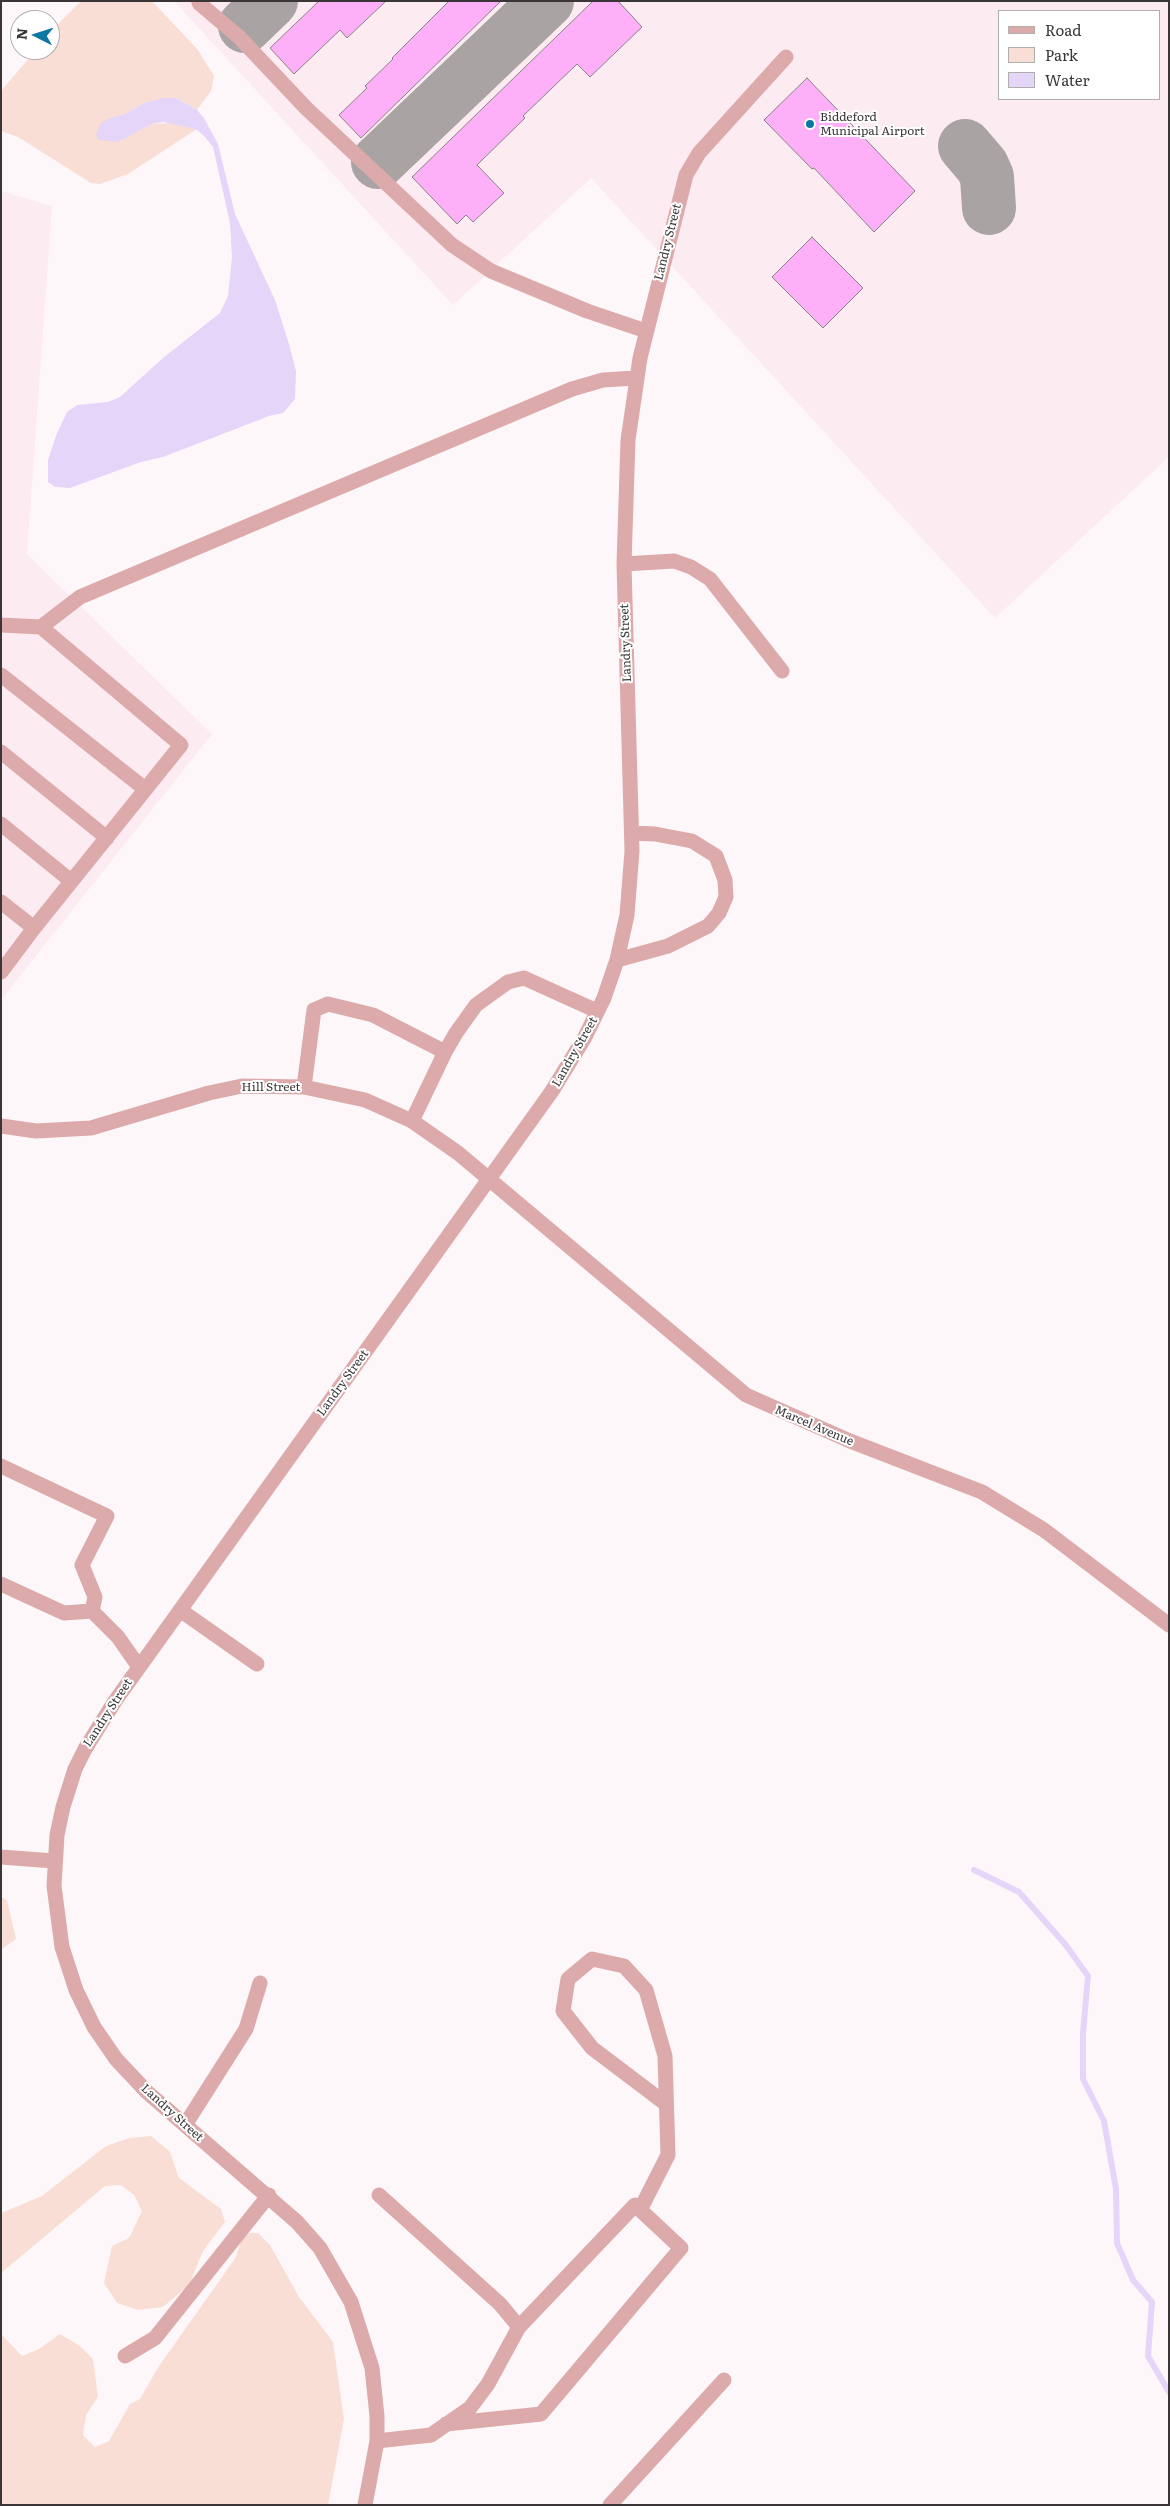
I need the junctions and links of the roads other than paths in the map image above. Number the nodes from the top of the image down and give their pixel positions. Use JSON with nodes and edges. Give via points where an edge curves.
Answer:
{"nodes":[{"id":1,"x":199,"y":3,"type":"dead end"},
{"id":2,"x":786,"y":57,"type":"dead end"},
{"id":3,"x":646,"y":331,"type":"junction"},
{"id":4,"x":636,"y":378,"type":"junction"},
{"id":5,"x":624,"y":564,"type":"junction"},
{"id":6,"x":1,"y":625,"type":"edge"},
{"id":7,"x":41,"y":627,"type":"junction"},
{"id":8,"x":782,"y":672,"type":"dead end"},
{"id":9,"x":1,"y":674,"type":"edge"},
{"id":10,"x":1,"y":752,"type":"edge"},
{"id":11,"x":146,"y":789,"type":"junction"},
{"id":12,"x":1,"y":824,"type":"edge"},
{"id":13,"x":632,"y":833,"type":"junction"},
{"id":14,"x":107,"y":838,"type":"junction"},
{"id":15,"x":72,"y":881,"type":"junction"},
{"id":16,"x":1,"y":902,"type":"edge"},
{"id":17,"x":34,"y":928,"type":"junction"},
{"id":18,"x":617,"y":960,"type":"junction"},
{"id":19,"x":1,"y":972,"type":"edge"},
{"id":20,"x":597,"y":1012,"type":"junction"},
{"id":21,"x":445,"y":1052,"type":"junction"},
{"id":22,"x":304,"y":1087,"type":"junction"},
{"id":23,"x":412,"y":1121,"type":"junction"},
{"id":24,"x":1,"y":1126,"type":"edge"},
{"id":25,"x":490,"y":1180,"type":"junction"},
{"id":26,"x":1,"y":1466,"type":"edge"},
{"id":27,"x":1,"y":1584,"type":"edge"},
{"id":28,"x":180,"y":1610,"type":"junction"},
{"id":29,"x":92,"y":1611,"type":"junction"},
{"id":30,"x":1169,"y":1625,"type":"edge"},
{"id":31,"x":257,"y":1664,"type":"dead end"},
{"id":32,"x":139,"y":1667,"type":"junction"},
{"id":33,"x":1,"y":1857,"type":"edge"},
{"id":34,"x":54,"y":1860,"type":"junction"},
{"id":35,"x":260,"y":1983,"type":"dead end"},
{"id":36,"x":666,"y":2104,"type":"junction"},
{"id":37,"x":185,"y":2125,"type":"junction"},
{"id":38,"x":269,"y":2195,"type":"junction"},
{"id":39,"x":379,"y":2195,"type":"dead end"},
{"id":40,"x":640,"y":2210,"type":"junction"},
{"id":41,"x":519,"y":2327,"type":"junction"},
{"id":42,"x":125,"y":2356,"type":"dead end"},
{"id":43,"x":724,"y":2380,"type":"dead end"},
{"id":44,"x":446,"y":2424,"type":"junction"},
{"id":45,"x":377,"y":2441,"type":"junction"},
{"id":46,"x":364,"y":2505,"type":"edge"},
{"id":47,"x":610,"y":2505,"type":"edge"}],
"edges":[{"from":1,"to":3,"type":"street","via":[[452,245],[491,270],[587,311]]},
{"from":2,"to":3,"type":"street","name":"Landry Street","via":[[699,153],[686,175]]},
{"from":3,"to":4,"type":"street","name":"Landry Street"},
{"from":4,"to":5,"type":"street","name":"Landry Street","via":[[628,440]]},
{"from":4,"to":7,"type":"street","via":[[603,380],[572,389],[80,597]]},
{"from":5,"to":8,"type":"street","via":[[674,561],[692,567],[710,579]]},
{"from":5,"to":13,"type":"street","name":"Landry Street"},
{"from":6,"to":7,"type":"street"},
{"from":7,"to":11,"type":"street","via":[[181,745]]},
{"from":9,"to":11,"type":"street"},
{"from":10,"to":14,"type":"street"},
{"from":11,"to":14,"type":"street"},
{"from":12,"to":15,"type":"street"},
{"from":13,"to":18,"type":"street","name":"Landry Street","via":[[627,915]]},
{"from":13,"to":18,"type":"street","via":[[692,841],[716,856],[725,880],[726,897],[708,926],[668,946]]},
{"from":14,"to":15,"type":"street"},
{"from":15,"to":17,"type":"street"},
{"from":16,"to":17,"type":"street"},
{"from":17,"to":19,"type":"street"},
{"from":18,"to":20,"type":"street","name":"Landry Street"},
{"from":20,"to":21,"type":"street","via":[[524,978],[508,982],[476,1005]]},
{"from":20,"to":25,"type":"street","name":"Landry Street","via":[[568,1068]]},
{"from":21,"to":22,"type":"street","via":[[373,1015],[328,1004],[314,1010]]},
{"from":21,"to":23,"type":"street"},
{"from":22,"to":23,"type":"street","name":"Hill Street","via":[[365,1100]]},
{"from":22,"to":24,"type":"street","name":"Hill Street","via":[[259,1085],[230,1088],[91,1128],[36,1131]]},
{"from":23,"to":25,"type":"street","name":"Hill Street","via":[[447,1144]]},
{"from":25,"to":28,"type":"street","name":"Landry Street"},
{"from":25,"to":30,"type":"street","name":"Marcel Avenue","via":[[746,1395],[842,1438],[982,1492],[1044,1530]]},
{"from":26,"to":29,"type":"street","via":[[106,1516],[82,1566],[96,1597]]},
{"from":27,"to":29,"type":"street","via":[[64,1613]]},
{"from":28,"to":31,"type":"street"},
{"from":28,"to":32,"type":"street","name":"Landry Street"},
{"from":29,"to":32,"type":"street","via":[[118,1637]]},
{"from":32,"to":34,"type":"street","name":"Landry Street","via":[[75,1768],[61,1813]]},
{"from":33,"to":34,"type":"street"},
{"from":34,"to":37,"type":"street","name":"Landry Street","via":[[55,1908],[62,1947],[84,2011],[122,2066]]},
{"from":35,"to":37,"type":"street","via":[[246,2029]]},
{"from":36,"to":36,"type":"street","via":[[592,2048],[563,2012],[568,1979],[592,1959],[624,1966],[646,1990],[665,2056]]},
{"from":36,"to":40,"type":"street","via":[[668,2155]]},
{"from":37,"to":38,"type":"street","name":"Landry Street"},
{"from":38,"to":42,"type":"street","via":[[155,2338]]},
{"from":38,"to":45,"type":"street","name":"Landry Street","via":[[320,2248],[351,2302],[372,2368]]},
{"from":39,"to":41,"type":"street","via":[[500,2304]]},
{"from":40,"to":41,"type":"street","via":[[635,2205]]},
{"from":40,"to":44,"type":"street","via":[[681,2248],[541,2414]]},
{"from":41,"to":44,"type":"street","via":[[488,2384],[470,2408]]},
{"from":43,"to":47,"type":"street"},
{"from":44,"to":45,"type":"street","via":[[430,2435]]},
{"from":45,"to":46,"type":"street","name":"Landry Street"}]}
